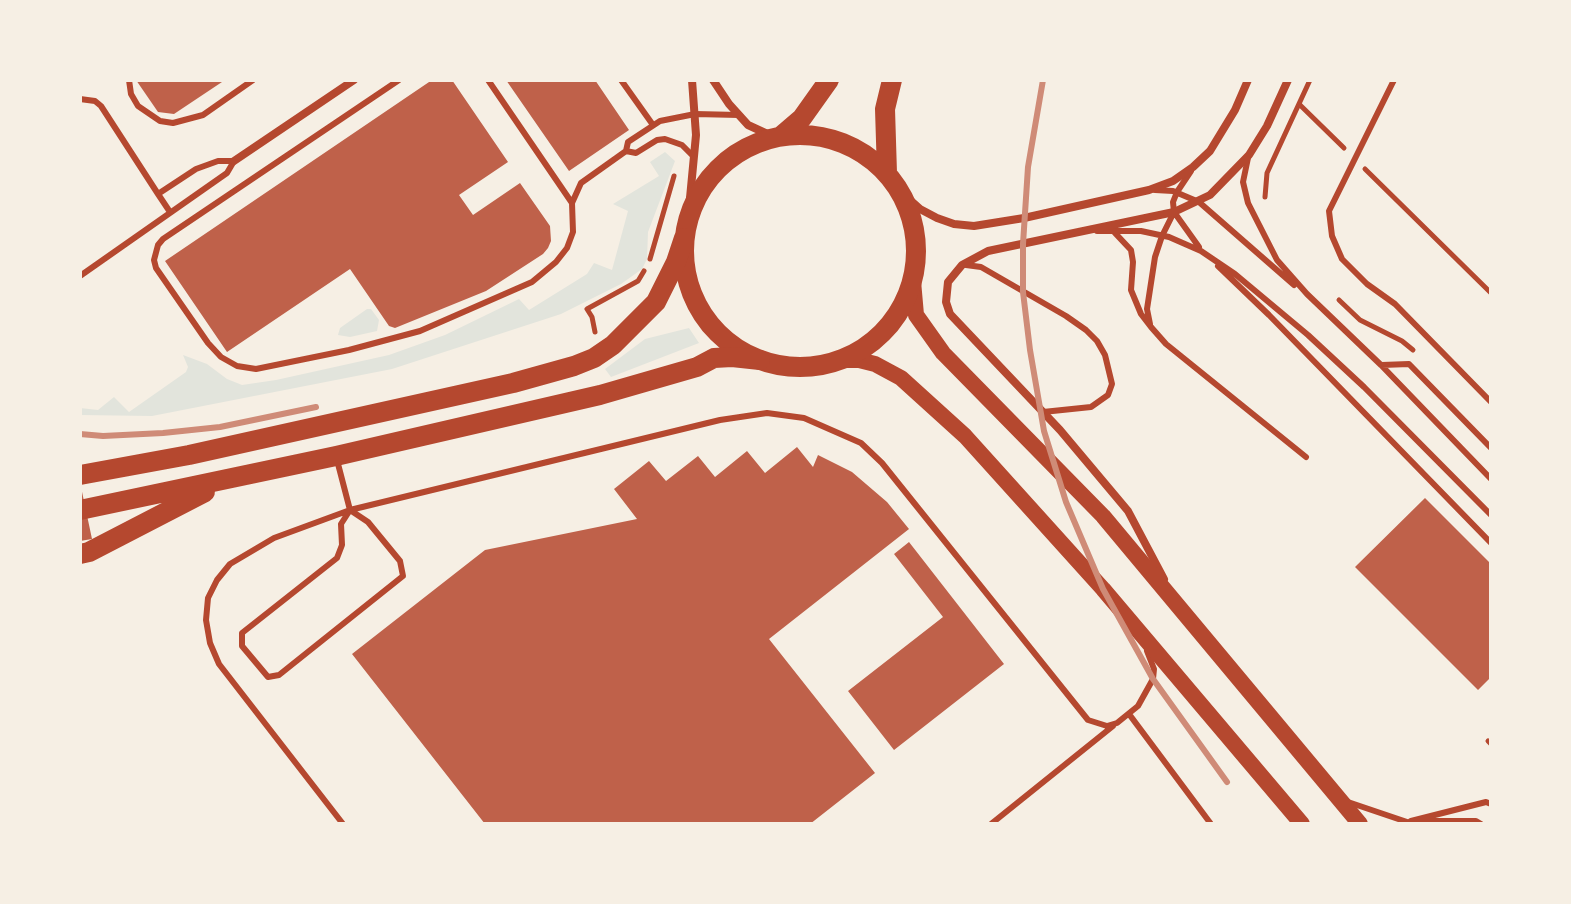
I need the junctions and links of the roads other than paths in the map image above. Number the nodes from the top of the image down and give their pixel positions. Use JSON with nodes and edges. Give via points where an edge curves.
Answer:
{"nodes":[{"id":1,"x":129,"y":80,"type":"edge"},
{"id":2,"x":253,"y":80,"type":"edge"},
{"id":3,"x":354,"y":80,"type":"edge"},
{"id":4,"x":399,"y":80,"type":"edge"},
{"id":5,"x":488,"y":80,"type":"edge"},
{"id":6,"x":621,"y":80,"type":"edge"},
{"id":7,"x":692,"y":80,"type":"edge"},
{"id":8,"x":713,"y":80,"type":"edge"},
{"id":9,"x":829,"y":80,"type":"edge"},
{"id":10,"x":892,"y":80,"type":"edge"},
{"id":11,"x":1248,"y":80,"type":"edge"},
{"id":12,"x":1288,"y":80,"type":"edge"},
{"id":13,"x":1394,"y":80,"type":"edge"},
{"id":14,"x":80,"y":99,"type":"edge"},
{"id":15,"x":695,"y":114,"type":"junction"},
{"id":16,"x":739,"y":115,"type":"junction"},
{"id":17,"x":653,"y":125,"type":"junction"},
{"id":18,"x":778,"y":136,"type":"junction"},
{"id":19,"x":626,"y":151,"type":"junction"},
{"id":20,"x":1249,"y":155,"type":"junction"},
{"id":21,"x":693,"y":157,"type":"junction"},
{"id":22,"x":234,"y":161,"type":"junction"},
{"id":23,"x":1193,"y":167,"type":"junction"},
{"id":24,"x":887,"y":173,"type":"junction"},
{"id":25,"x":1149,"y":190,"type":"junction"},
{"id":26,"x":901,"y":192,"type":"junction"},
{"id":27,"x":1177,"y":192,"type":"junction"},
{"id":28,"x":158,"y":194,"type":"junction"},
{"id":29,"x":1199,"y":202,"type":"junction"},
{"id":30,"x":572,"y":203,"type":"junction"},
{"id":31,"x":170,"y":212,"type":"junction"},
{"id":32,"x":1174,"y":212,"type":"junction"},
{"id":33,"x":686,"y":229,"type":"junction"},
{"id":34,"x":1087,"y":231,"type":"junction"},
{"id":35,"x":1108,"y":231,"type":"junction"},
{"id":36,"x":1162,"y":236,"type":"junction"},
{"id":37,"x":1201,"y":251,"type":"junction"},
{"id":38,"x":962,"y":265,"type":"junction"},
{"id":39,"x":80,"y":276,"type":"edge"},
{"id":40,"x":913,"y":281,"type":"junction"},
{"id":41,"x":1307,"y":294,"type":"junction"},
{"id":42,"x":1151,"y":327,"type":"junction"},
{"id":43,"x":760,"y":360,"type":"junction"},
{"id":44,"x":841,"y":360,"type":"junction"},
{"id":45,"x":1381,"y":365,"type":"junction"},
{"id":46,"x":1491,"y":402,"type":"edge"},
{"id":47,"x":1043,"y":412,"type":"junction"},
{"id":48,"x":1491,"y":448,"type":"edge"},
{"id":49,"x":336,"y":456,"type":"junction"},
{"id":50,"x":1306,"y":457,"type":"dead end"},
{"id":51,"x":80,"y":475,"type":"edge"},
{"id":52,"x":230,"y":479,"type":"junction"},
{"id":53,"x":1491,"y":479,"type":"edge"},
{"id":54,"x":80,"y":510,"type":"edge"},
{"id":55,"x":350,"y":510,"type":"junction"},
{"id":56,"x":1491,"y":515,"type":"edge"},
{"id":57,"x":1491,"y":543,"type":"edge"},
{"id":58,"x":80,"y":554,"type":"edge"},
{"id":59,"x":1180,"y":610,"type":"junction"},
{"id":60,"x":1130,"y":621,"type":"junction"},
{"id":61,"x":1129,"y":714,"type":"junction"},
{"id":62,"x":1117,"y":723,"type":"junction"},
{"id":63,"x":1338,"y":799,"type":"junction"},
{"id":64,"x":1491,"y":804,"type":"edge"},
{"id":65,"x":1412,"y":823,"type":"edge"},
{"id":66,"x":343,"y":824,"type":"edge"},
{"id":67,"x":991,"y":824,"type":"edge"},
{"id":68,"x":1211,"y":824,"type":"edge"},
{"id":69,"x":1302,"y":824,"type":"edge"},
{"id":70,"x":1360,"y":824,"type":"edge"},
{"id":71,"x":1481,"y":824,"type":"edge"}],
"edges":[{"from":1,"to":2,"type":"lane","via":[[138,106],[173,123],[203,115]]},
{"from":3,"to":22,"type":"street"},
{"from":4,"to":30,"type":"lane","via":[[158,245],[156,268],[221,357],[256,369],[349,350],[420,331],[532,282],[567,248],[573,232]]},
{"from":5,"to":30,"type":"lane"},
{"from":6,"to":17,"type":"lane"},
{"from":7,"to":15,"type":"street"},
{"from":8,"to":16,"type":"street"},
{"from":9,"to":18,"type":"main road","via":[[802,118]]},
{"from":10,"to":24,"type":"main road","via":[[885,109]]},
{"from":11,"to":23,"type":"street","via":[[1210,151]]},
{"from":12,"to":20,"type":"street"},
{"from":13,"to":46,"type":"lane","via":[[1329,211],[1332,236],[1342,259],[1395,304]]},
{"from":14,"to":28,"type":"lane","via":[[101,106]]},
{"from":15,"to":16,"type":"lane"},
{"from":15,"to":17,"type":"lane"},
{"from":15,"to":21,"type":"street"},
{"from":16,"to":18,"type":"street","via":[[748,125]]},
{"from":17,"to":19,"type":"lane","via":[[628,142]]},
{"from":18,"to":24,"type":"main road","via":[[824,136],[845,143]]},
{"from":18,"to":33,"type":"main road","via":[[736,153],[720,166],[706,182]]},
{"from":19,"to":21,"type":"lane","via":[[636,153],[665,139],[682,145]]},
{"from":19,"to":30,"type":"lane","via":[[581,183]]},
{"from":20,"to":29,"type":"street"},
{"from":20,"to":41,"type":"lane","via":[[1243,182],[1248,203],[1277,260]]},
{"from":21,"to":33,"type":"street"},
{"from":22,"to":28,"type":"lane","via":[[196,169]]},
{"from":22,"to":31,"type":"lane","via":[[227,173]]},
{"from":23,"to":25,"type":"street"},
{"from":23,"to":27,"type":"lane"},
{"from":24,"to":26,"type":"main road"},
{"from":25,"to":26,"type":"street","via":[[974,226],[937,218]]},
{"from":25,"to":27,"type":"lane"},
{"from":26,"to":40,"type":"main road","via":[[916,236]]},
{"from":27,"to":29,"type":"lane"},
{"from":27,"to":32,"type":"lane"},
{"from":28,"to":31,"type":"lane"},
{"from":29,"to":32,"type":"street"},
{"from":29,"to":41,"type":"lane"},
{"from":31,"to":39,"type":"lane"},
{"from":32,"to":34,"type":"street"},
{"from":32,"to":36,"type":"lane"},
{"from":32,"to":37,"type":"lane"},
{"from":33,"to":43,"type":"main road","via":[[685,269],[698,306],[724,339]]},
{"from":33,"to":51,"type":"main road","via":[[656,302],[594,358],[451,397]]},
{"from":34,"to":35,"type":"lane"},
{"from":34,"to":38,"type":"street","via":[[988,251]]},
{"from":35,"to":36,"type":"lane"},
{"from":35,"to":42,"type":"lane","via":[[1131,250],[1131,290]]},
{"from":36,"to":37,"type":"lane"},
{"from":36,"to":42,"type":"lane","via":[[1149,290]]},
{"from":37,"to":56,"type":"lane","via":[[1308,335]]},
{"from":37,"to":57,"type":"lane"},
{"from":38,"to":47,"type":"street","via":[[948,282],[950,314]]},
{"from":38,"to":47,"type":"lane","via":[[981,267],[1066,316],[1097,341],[1105,355],[1111,378],[1108,395],[1091,407]]},
{"from":40,"to":44,"type":"main road","via":[[900,311],[879,337]]},
{"from":40,"to":59,"type":"main road","via":[[916,315],[943,353],[1094,505]]},
{"from":41,"to":45,"type":"lane"},
{"from":42,"to":50,"type":"lane"},
{"from":43,"to":44,"type":"main road","via":[[801,367]]},
{"from":43,"to":49,"type":"main road","via":[[714,358],[631,387]]},
{"from":44,"to":60,"type":"main road","via":[[875,364],[930,403]]},
{"from":45,"to":48,"type":"lane","via":[[1409,364]]},
{"from":45,"to":53,"type":"lane"},
{"from":47,"to":59,"type":"street","via":[[1128,511]]},
{"from":49,"to":52,"type":"main road"},
{"from":49,"to":55,"type":"lane"},
{"from":52,"to":54,"type":"main road"},
{"from":52,"to":58,"type":"main road"},
{"from":55,"to":55,"type":"lane","via":[[341,524],[337,558],[242,633],[242,646],[265,675],[279,675],[403,576],[400,561],[368,522]]},
{"from":55,"to":62,"type":"lane","via":[[720,420],[767,413],[804,418],[861,443],[882,463],[1081,713],[1097,724]]},
{"from":55,"to":66,"type":"lane","via":[[274,538],[230,564],[208,598],[206,620],[219,664]]},
{"from":59,"to":63,"type":"main road"},
{"from":60,"to":61,"type":"lane","via":[[1154,669],[1149,689]]},
{"from":60,"to":69,"type":"main road"},
{"from":61,"to":62,"type":"lane"},
{"from":61,"to":68,"type":"lane"},
{"from":62,"to":67,"type":"lane"},
{"from":63,"to":65,"type":"lane"},
{"from":63,"to":70,"type":"main road"},
{"from":64,"to":65,"type":"lane"},
{"from":65,"to":71,"type":"lane"}]}
